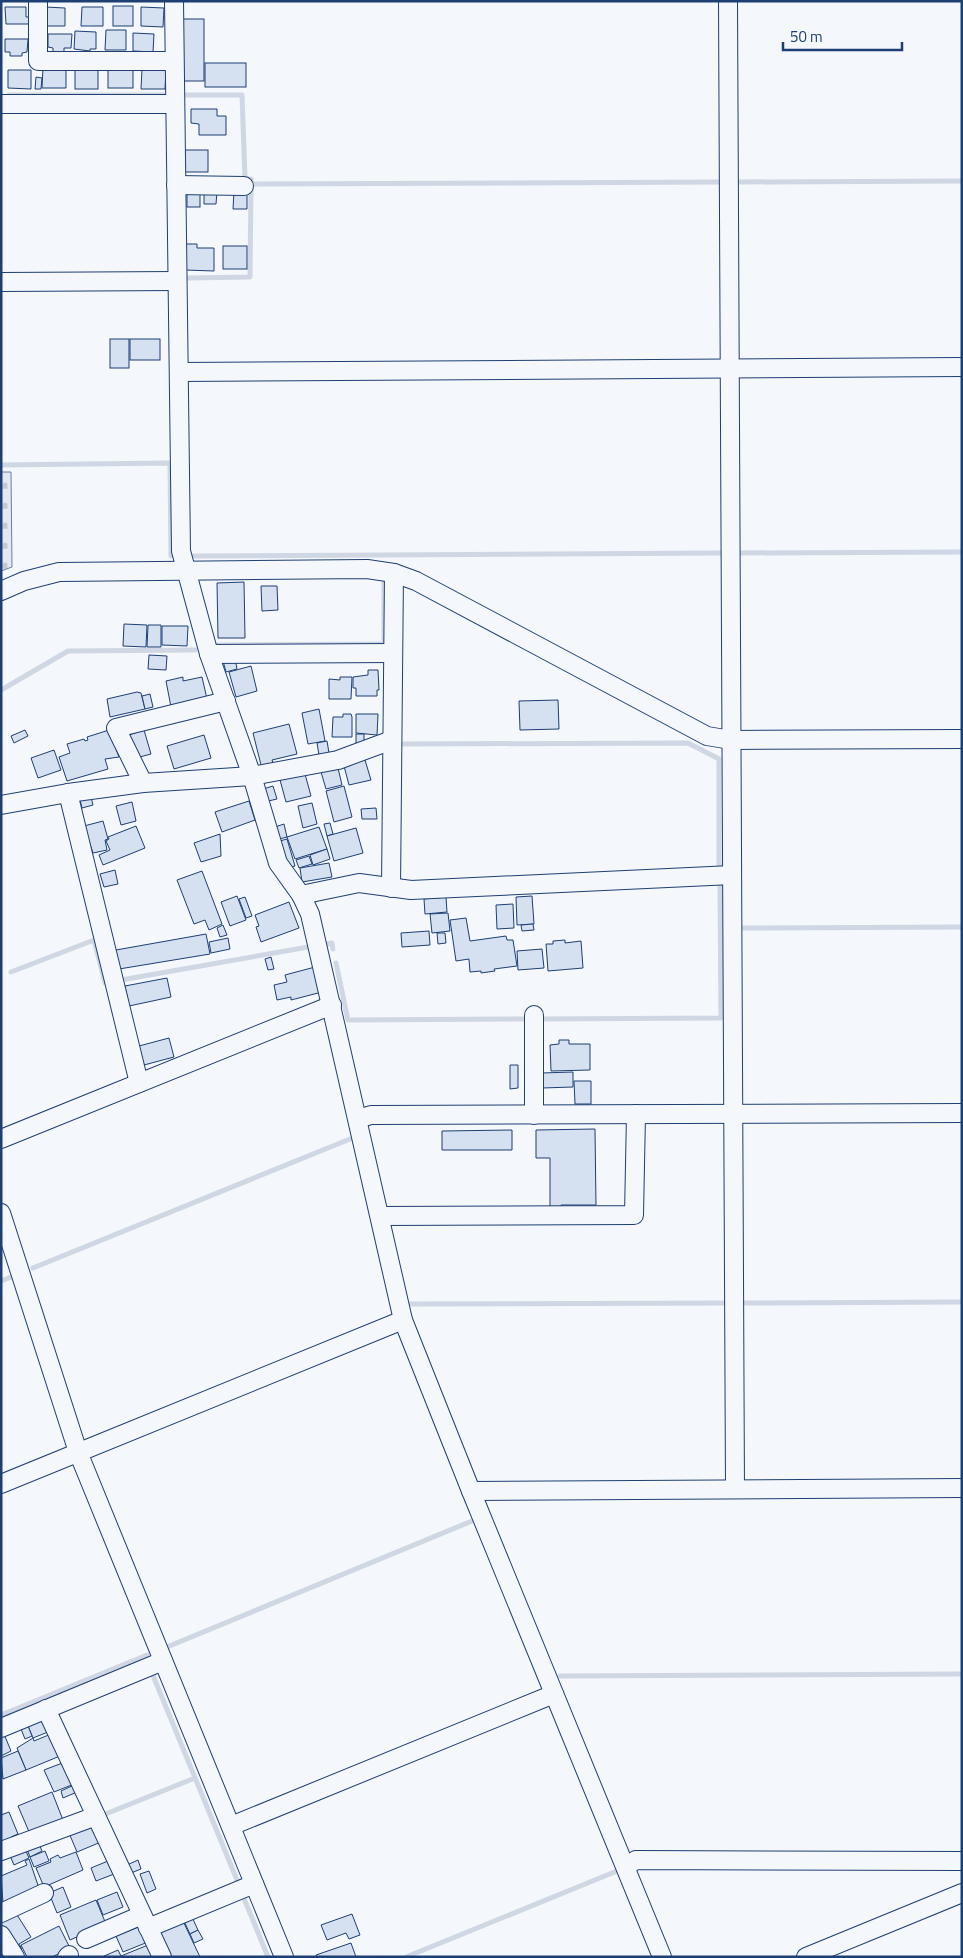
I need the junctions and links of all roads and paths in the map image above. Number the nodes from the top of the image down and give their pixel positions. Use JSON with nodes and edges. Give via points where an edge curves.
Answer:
{"nodes":[{"id":1,"x":38,"y":1,"type":"edge"},
{"id":2,"x":174,"y":1,"type":"edge"},
{"id":3,"x":728,"y":1,"type":"edge"},
{"id":4,"x":174,"y":62,"type":"junction"},
{"id":5,"x":1,"y":104,"type":"edge"},
{"id":6,"x":175,"y":104,"type":"junction"},
{"id":7,"x":176,"y":185,"type":"junction"},
{"id":8,"x":244,"y":186,"type":"dead end"},
{"id":9,"x":177,"y":281,"type":"junction"},
{"id":10,"x":1,"y":282,"type":"edge"},
{"id":11,"x":962,"y":367,"type":"edge"},
{"id":12,"x":729,"y":368,"type":"junction"},
{"id":13,"x":179,"y":372,"type":"junction"},
{"id":14,"x":184,"y":571,"type":"junction"},
{"id":15,"x":394,"y":573,"type":"junction"},
{"id":16,"x":1,"y":591,"type":"edge"},
{"id":17,"x":393,"y":653,"type":"junction"},
{"id":18,"x":209,"y":654,"type":"junction"},
{"id":19,"x":226,"y":701,"type":"junction"},
{"id":20,"x":962,"y":739,"type":"edge"},
{"id":21,"x":392,"y":740,"type":"junction"},
{"id":22,"x":731,"y":740,"type":"junction"},
{"id":23,"x":252,"y":776,"type":"junction"},
{"id":24,"x":142,"y":783,"type":"junction"},
{"id":25,"x":68,"y":792,"type":"junction"},
{"id":26,"x":1,"y":805,"type":"edge"},
{"id":27,"x":732,"y":875,"type":"junction"},
{"id":28,"x":391,"y":888,"type":"junction"},
{"id":29,"x":301,"y":895,"type":"junction"},
{"id":30,"x":332,"y":1005,"type":"junction"},
{"id":31,"x":534,"y":1015,"type":"dead end"},
{"id":32,"x":139,"y":1083,"type":"junction"},
{"id":33,"x":962,"y":1113,"type":"edge"},
{"id":34,"x":636,"y":1114,"type":"junction"},
{"id":35,"x":734,"y":1114,"type":"junction"},
{"id":36,"x":534,"y":1115,"type":"junction"},
{"id":37,"x":358,"y":1119,"type":"junction"},
{"id":38,"x":1,"y":1139,"type":"edge"},
{"id":39,"x":1,"y":1213,"type":"edge"},
{"id":40,"x":380,"y":1216,"type":"junction"},
{"id":41,"x":403,"y":1320,"type":"junction"},
{"id":42,"x":78,"y":1452,"type":"junction"},
{"id":43,"x":1,"y":1484,"type":"edge"},
{"id":44,"x":962,"y":1488,"type":"edge"},
{"id":45,"x":735,"y":1489,"type":"junction"},
{"id":46,"x":471,"y":1492,"type":"junction"},
{"id":47,"x":163,"y":1661,"type":"junction"},
{"id":48,"x":554,"y":1694,"type":"junction"},
{"id":49,"x":46,"y":1709,"type":"junction"},
{"id":50,"x":1,"y":1728,"type":"edge"},
{"id":51,"x":96,"y":1816,"type":"junction"},
{"id":52,"x":231,"y":1826,"type":"junction"},
{"id":53,"x":1,"y":1851,"type":"edge"},
{"id":54,"x":962,"y":1861,"type":"edge"},
{"id":55,"x":626,"y":1866,"type":"junction"},
{"id":56,"x":254,"y":1884,"type":"junction"},
{"id":57,"x":44,"y":1893,"type":"dead end"},
{"id":58,"x":962,"y":1894,"type":"edge"},
{"id":59,"x":1,"y":1913,"type":"edge"},
{"id":60,"x":145,"y":1922,"type":"junction"},
{"id":61,"x":1,"y":1935,"type":"edge"},
{"id":62,"x":86,"y":1939,"type":"dead end"},
{"id":63,"x":15,"y":1957,"type":"edge"},
{"id":64,"x":162,"y":1957,"type":"edge"},
{"id":65,"x":284,"y":1957,"type":"edge"},
{"id":66,"x":662,"y":1957,"type":"edge"},
{"id":67,"x":806,"y":1957,"type":"edge"}],
"edges":[{"from":1,"to":4,"type":"street","via":[[38,61]]},
{"from":2,"to":4,"type":"street"},
{"from":3,"to":12,"type":"street"},
{"from":4,"to":6,"type":"street"},
{"from":5,"to":6,"type":"street"},
{"from":6,"to":7,"type":"street"},
{"from":7,"to":8,"type":"street"},
{"from":7,"to":9,"type":"street"},
{"from":9,"to":10,"type":"street"},
{"from":9,"to":13,"type":"street"},
{"from":11,"to":12,"type":"street"},
{"from":12,"to":13,"type":"street"},
{"from":12,"to":22,"type":"street"},
{"from":13,"to":14,"type":"street"},
{"from":14,"to":15,"type":"street","via":[[368,569]]},
{"from":14,"to":16,"type":"street","via":[[59,572]]},
{"from":14,"to":18,"type":"street"},
{"from":15,"to":17,"type":"street"},
{"from":15,"to":22,"type":"street","via":[[416,581],[707,736]]},
{"from":17,"to":18,"type":"street"},
{"from":17,"to":21,"type":"street"},
{"from":18,"to":19,"type":"street"},
{"from":19,"to":23,"type":"street"},
{"from":19,"to":24,"type":"street","via":[[116,728]]},
{"from":20,"to":22,"type":"street"},
{"from":21,"to":23,"type":"street","via":[[338,760]]},
{"from":21,"to":28,"type":"street"},
{"from":22,"to":27,"type":"street"},
{"from":23,"to":24,"type":"street"},
{"from":23,"to":29,"type":"street","via":[[278,863]]},
{"from":24,"to":25,"type":"street"},
{"from":25,"to":26,"type":"street"},
{"from":25,"to":32,"type":"street"},
{"from":27,"to":28,"type":"street","via":[[411,890]]},
{"from":27,"to":35,"type":"street"},
{"from":28,"to":29,"type":"street","via":[[359,883]]},
{"from":29,"to":30,"type":"street","via":[[310,914]]},
{"from":30,"to":32,"type":"street"},
{"from":30,"to":37,"type":"street"},
{"from":31,"to":36,"type":"street"},
{"from":32,"to":38,"type":"street"},
{"from":33,"to":35,"type":"street"},
{"from":34,"to":35,"type":"street"},
{"from":34,"to":36,"type":"street"},
{"from":34,"to":40,"type":"street","via":[[634,1215]]},
{"from":35,"to":45,"type":"street"},
{"from":36,"to":37,"type":"street","via":[[371,1115]]},
{"from":37,"to":40,"type":"street"},
{"from":39,"to":42,"type":"street"},
{"from":40,"to":41,"type":"street"},
{"from":41,"to":42,"type":"street"},
{"from":41,"to":46,"type":"street"},
{"from":42,"to":43,"type":"street"},
{"from":42,"to":47,"type":"street"},
{"from":44,"to":45,"type":"street"},
{"from":45,"to":46,"type":"street"},
{"from":46,"to":48,"type":"street"},
{"from":47,"to":49,"type":"street"},
{"from":47,"to":52,"type":"street"},
{"from":48,"to":52,"type":"street"},
{"from":48,"to":55,"type":"street"},
{"from":49,"to":50,"type":"street"},
{"from":49,"to":51,"type":"street"},
{"from":51,"to":53,"type":"street"},
{"from":51,"to":60,"type":"street"},
{"from":52,"to":56,"type":"street"},
{"from":54,"to":55,"type":"street","via":[[636,1860]]},
{"from":55,"to":66,"type":"street"},
{"from":56,"to":60,"type":"street"},
{"from":56,"to":65,"type":"street"},
{"from":57,"to":59,"type":"street"},
{"from":58,"to":67,"type":"street"},
{"from":60,"to":62,"type":"street"},
{"from":60,"to":64,"type":"street"},
{"from":61,"to":63,"type":"street"}]}
